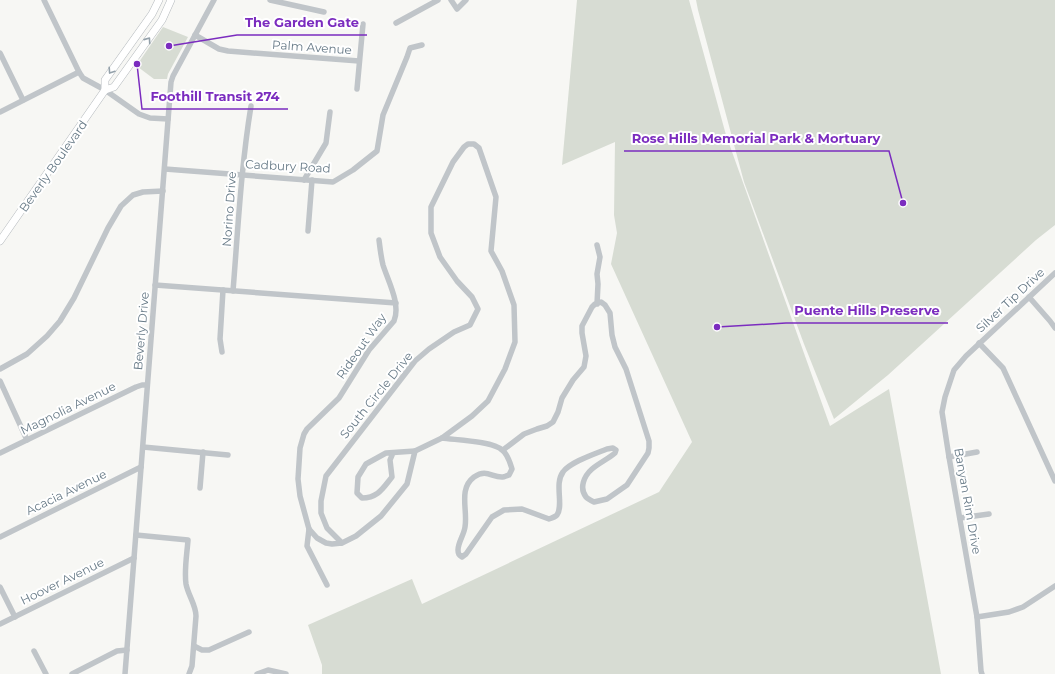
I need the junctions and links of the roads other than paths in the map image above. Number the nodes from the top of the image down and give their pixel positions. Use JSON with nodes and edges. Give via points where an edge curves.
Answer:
{"nodes":[{"id":1,"x":44,"y":0,"type":"edge"},
{"id":2,"x":159,"y":0,"type":"edge"},
{"id":3,"x":172,"y":0,"type":"edge"},
{"id":4,"x":214,"y":0,"type":"edge"},
{"id":5,"x":270,"y":0,"type":"edge"},
{"id":6,"x":438,"y":0,"type":"edge"},
{"id":7,"x":451,"y":0,"type":"edge"},
{"id":8,"x":466,"y":0,"type":"edge"},
{"id":9,"x":324,"y":12,"type":"dead end"},
{"id":10,"x":396,"y":23,"type":"dead end"},
{"id":11,"x":363,"y":24,"type":"dead end"},
{"id":12,"x":195,"y":35,"type":"junction"},
{"id":13,"x":422,"y":45,"type":"dead end"},
{"id":14,"x":0,"y":53,"type":"edge"},
{"id":15,"x":359,"y":61,"type":"junction"},
{"id":16,"x":79,"y":72,"type":"junction"},
{"id":17,"x":357,"y":89,"type":"dead end"},
{"id":18,"x":105,"y":90,"type":"junction"},
{"id":19,"x":23,"y":100,"type":"junction"},
{"id":20,"x":250,"y":106,"type":"dead end"},
{"id":21,"x":0,"y":112,"type":"edge"},
{"id":22,"x":330,"y":112,"type":"dead end"},
{"id":23,"x":168,"y":119,"type":"junction"},
{"id":24,"x":164,"y":168,"type":"junction"},
{"id":25,"x":242,"y":175,"type":"junction"},
{"id":26,"x":304,"y":180,"type":"junction"},
{"id":27,"x":312,"y":180,"type":"junction"},
{"id":28,"x":163,"y":191,"type":"junction"},
{"id":29,"x":308,"y":231,"type":"dead end"},
{"id":30,"x":378,"y":240,"type":"dead end"},
{"id":31,"x":0,"y":241,"type":"edge"},
{"id":32,"x":597,"y":245,"type":"dead end"},
{"id":33,"x":1055,"y":273,"type":"edge"},
{"id":34,"x":155,"y":285,"type":"junction"},
{"id":35,"x":223,"y":290,"type":"junction"},
{"id":36,"x":233,"y":291,"type":"junction"},
{"id":37,"x":1029,"y":297,"type":"junction"},
{"id":38,"x":396,"y":303,"type":"junction"},
{"id":39,"x":597,"y":304,"type":"junction"},
{"id":40,"x":1055,"y":328,"type":"edge"},
{"id":41,"x":979,"y":344,"type":"junction"},
{"id":42,"x":222,"y":352,"type":"dead end"},
{"id":43,"x":0,"y":369,"type":"edge"},
{"id":44,"x":0,"y":382,"type":"edge"},
{"id":45,"x":148,"y":385,"type":"junction"},
{"id":46,"x":442,"y":438,"type":"junction"},
{"id":47,"x":27,"y":440,"type":"junction"},
{"id":48,"x":143,"y":447,"type":"junction"},
{"id":49,"x":503,"y":450,"type":"junction"},
{"id":50,"x":415,"y":451,"type":"junction"},
{"id":51,"x":203,"y":452,"type":"junction"},
{"id":52,"x":393,"y":452,"type":"junction"},
{"id":53,"x":977,"y":452,"type":"dead end"},
{"id":54,"x":0,"y":454,"type":"edge"},
{"id":55,"x":228,"y":455,"type":"dead end"},
{"id":56,"x":949,"y":457,"type":"junction"},
{"id":57,"x":141,"y":467,"type":"junction"},
{"id":58,"x":1055,"y":482,"type":"edge"},
{"id":59,"x":200,"y":488,"type":"dead end"},
{"id":60,"x":989,"y":514,"type":"dead end"},
{"id":61,"x":960,"y":518,"type":"junction"},
{"id":62,"x":309,"y":529,"type":"junction"},
{"id":63,"x":136,"y":535,"type":"junction"},
{"id":64,"x":0,"y":537,"type":"edge"},
{"id":65,"x":342,"y":543,"type":"junction"},
{"id":66,"x":134,"y":558,"type":"junction"},
{"id":67,"x":327,"y":585,"type":"dead end"},
{"id":68,"x":1055,"y":586,"type":"edge"},
{"id":69,"x":0,"y":587,"type":"edge"},
{"id":70,"x":15,"y":617,"type":"junction"},
{"id":71,"x":977,"y":617,"type":"junction"},
{"id":72,"x":0,"y":624,"type":"edge"},
{"id":73,"x":249,"y":632,"type":"dead end"},
{"id":74,"x":194,"y":646,"type":"junction"},
{"id":75,"x":127,"y":650,"type":"junction"},
{"id":76,"x":34,"y":651,"type":"dead end"},
{"id":77,"x":46,"y":674,"type":"edge"},
{"id":78,"x":72,"y":674,"type":"edge"},
{"id":79,"x":125,"y":674,"type":"edge"},
{"id":80,"x":189,"y":674,"type":"edge"},
{"id":81,"x":257,"y":674,"type":"edge"},
{"id":82,"x":286,"y":674,"type":"edge"},
{"id":83,"x":982,"y":674,"type":"edge"}],
"edges":[{"from":1,"to":16,"type":"street"},
{"from":2,"to":18,"type":"main road","name":"Beverly Boulevard","one_way":true,"via":[[152,14],[105,80]]},
{"from":18,"to":3,"type":"main road","name":"Beverly Boulevard","one_way":true,"via":[[114,87],[162,20]]},
{"from":4,"to":12,"type":"street","name":"Beverly Drive"},
{"from":5,"to":9,"type":"street"},
{"from":6,"to":10,"type":"street"},
{"from":7,"to":8,"type":"street","via":[[457,9]]},
{"from":11,"to":15,"type":"street"},
{"from":12,"to":15,"type":"street","name":"Palm Avenue","via":[[228,51]]},
{"from":12,"to":23,"type":"street","name":"Beverly Drive","via":[[171,82]]},
{"from":13,"to":27,"type":"street","name":"Cadbury Road","via":[[410,48],[383,115],[377,151],[353,170],[332,182]]},
{"from":14,"to":19,"type":"street"},
{"from":15,"to":17,"type":"street"},
{"from":16,"to":18,"type":"street","via":[[83,78]]},
{"from":16,"to":19,"type":"street"},
{"from":18,"to":23,"type":"street","via":[[139,114],[150,118]]},
{"from":18,"to":31,"type":"main road","name":"Beverly Boulevard"},
{"from":19,"to":21,"type":"street"},
{"from":20,"to":25,"type":"street","name":"Norino Drive"},
{"from":22,"to":26,"type":"street","via":[[326,143]]},
{"from":23,"to":24,"type":"street","name":"Beverly Drive"},
{"from":24,"to":25,"type":"street","name":"Cadbury Road"},
{"from":24,"to":28,"type":"street","name":"Beverly Drive"},
{"from":25,"to":26,"type":"street","name":"Cadbury Road"},
{"from":25,"to":36,"type":"street","name":"Norino Drive"},
{"from":26,"to":27,"type":"street","name":"Cadbury Road"},
{"from":27,"to":29,"type":"street"},
{"from":28,"to":34,"type":"street","name":"Beverly Drive"},
{"from":28,"to":43,"type":"street","via":[[133,195],[121,206],[60,321],[27,354]]},
{"from":30,"to":38,"type":"street"},
{"from":32,"to":39,"type":"street","via":[[600,257]]},
{"from":33,"to":37,"type":"street","name":"Silver Tip Drive"},
{"from":34,"to":35,"type":"street","name":"Rideout Way"},
{"from":34,"to":45,"type":"street","name":"Beverly Drive"},
{"from":35,"to":36,"type":"street","name":"Rideout Way"},
{"from":35,"to":42,"type":"street","via":[[220,339]]},
{"from":36,"to":38,"type":"street","name":"Rideout Way"},
{"from":37,"to":40,"type":"street"},
{"from":37,"to":41,"type":"street","name":"Silver Tip Drive"},
{"from":38,"to":62,"type":"street","name":"Rideout Way","via":[[394,320],[369,350],[339,398],[305,431],[300,448],[298,487]]},
{"from":39,"to":49,"type":"street","via":[[592,307],[582,326],[586,356],[584,367],[562,398],[553,422],[524,434]]},
{"from":39,"to":49,"type":"street","via":[[601,302],[610,313],[615,347],[626,369],[649,441],[648,453],[626,485],[607,499],[594,502],[587,498],[582,490],[582,484],[591,470],[612,456],[616,450],[607,449],[568,466],[559,478],[560,503],[555,517],[549,519],[522,509],[504,510],[492,517],[462,557],[458,553],[458,548],[466,524],[465,490],[468,484],[481,474],[489,473],[504,477],[509,475],[512,469]]},
{"from":41,"to":56,"type":"street","name":"Banyan Rim Drive","via":[[954,370],[945,397],[942,412]]},
{"from":41,"to":58,"type":"street","via":[[1003,368]]},
{"from":44,"to":47,"type":"street"},
{"from":45,"to":47,"type":"street","name":"Magnolia Avenue","via":[[136,387]]},
{"from":45,"to":48,"type":"street","name":"Beverly Drive"},
{"from":46,"to":49,"type":"street","via":[[484,443]]},
{"from":46,"to":50,"type":"street"},
{"from":46,"to":65,"type":"street","name":"South Circle Drive","via":[[488,401],[505,369],[515,342],[514,305],[502,271],[491,251],[496,197],[479,148],[474,144],[464,147],[453,162],[431,207],[431,233],[440,257],[472,297],[478,309],[470,325],[454,332],[415,361],[326,476],[321,513],[327,528]]},
{"from":47,"to":54,"type":"street","name":"Magnolia Avenue"},
{"from":48,"to":51,"type":"street"},
{"from":48,"to":57,"type":"street","name":"Beverly Drive"},
{"from":50,"to":52,"type":"street"},
{"from":50,"to":65,"type":"street","via":[[407,484],[381,516],[356,536]]},
{"from":51,"to":55,"type":"street"},
{"from":51,"to":59,"type":"street"},
{"from":52,"to":52,"type":"street","via":[[366,464],[358,477],[357,493],[362,498],[369,498],[380,492],[392,477],[390,460]]},
{"from":53,"to":56,"type":"street"},
{"from":56,"to":61,"type":"street","name":"Banyan Rim Drive"},
{"from":57,"to":63,"type":"street","name":"Beverly Drive"},
{"from":57,"to":64,"type":"street","name":"Acacia Avenue"},
{"from":60,"to":61,"type":"street"},
{"from":61,"to":71,"type":"street","name":"Banyan Rim Drive"},
{"from":62,"to":65,"type":"street","via":[[326,543]]},
{"from":62,"to":67,"type":"street","name":"Rideout Way","via":[[307,546]]},
{"from":63,"to":66,"type":"street","name":"Beverly Drive"},
{"from":63,"to":74,"type":"street","via":[[188,540],[186,584],[196,612]]},
{"from":66,"to":70,"type":"street","name":"Hoover Avenue"},
{"from":66,"to":75,"type":"street","name":"Beverly Drive"},
{"from":68,"to":71,"type":"street","via":[[1023,607]]},
{"from":69,"to":70,"type":"street"},
{"from":70,"to":72,"type":"street","name":"Hoover Avenue"},
{"from":71,"to":83,"type":"street","name":"Banyan Rim Drive"},
{"from":73,"to":74,"type":"street","via":[[209,650]]},
{"from":74,"to":80,"type":"street"},
{"from":75,"to":78,"type":"street","via":[[117,651]]},
{"from":75,"to":79,"type":"street","name":"Beverly Drive"},
{"from":76,"to":77,"type":"street"},
{"from":81,"to":82,"type":"street","via":[[270,670]]}]}
